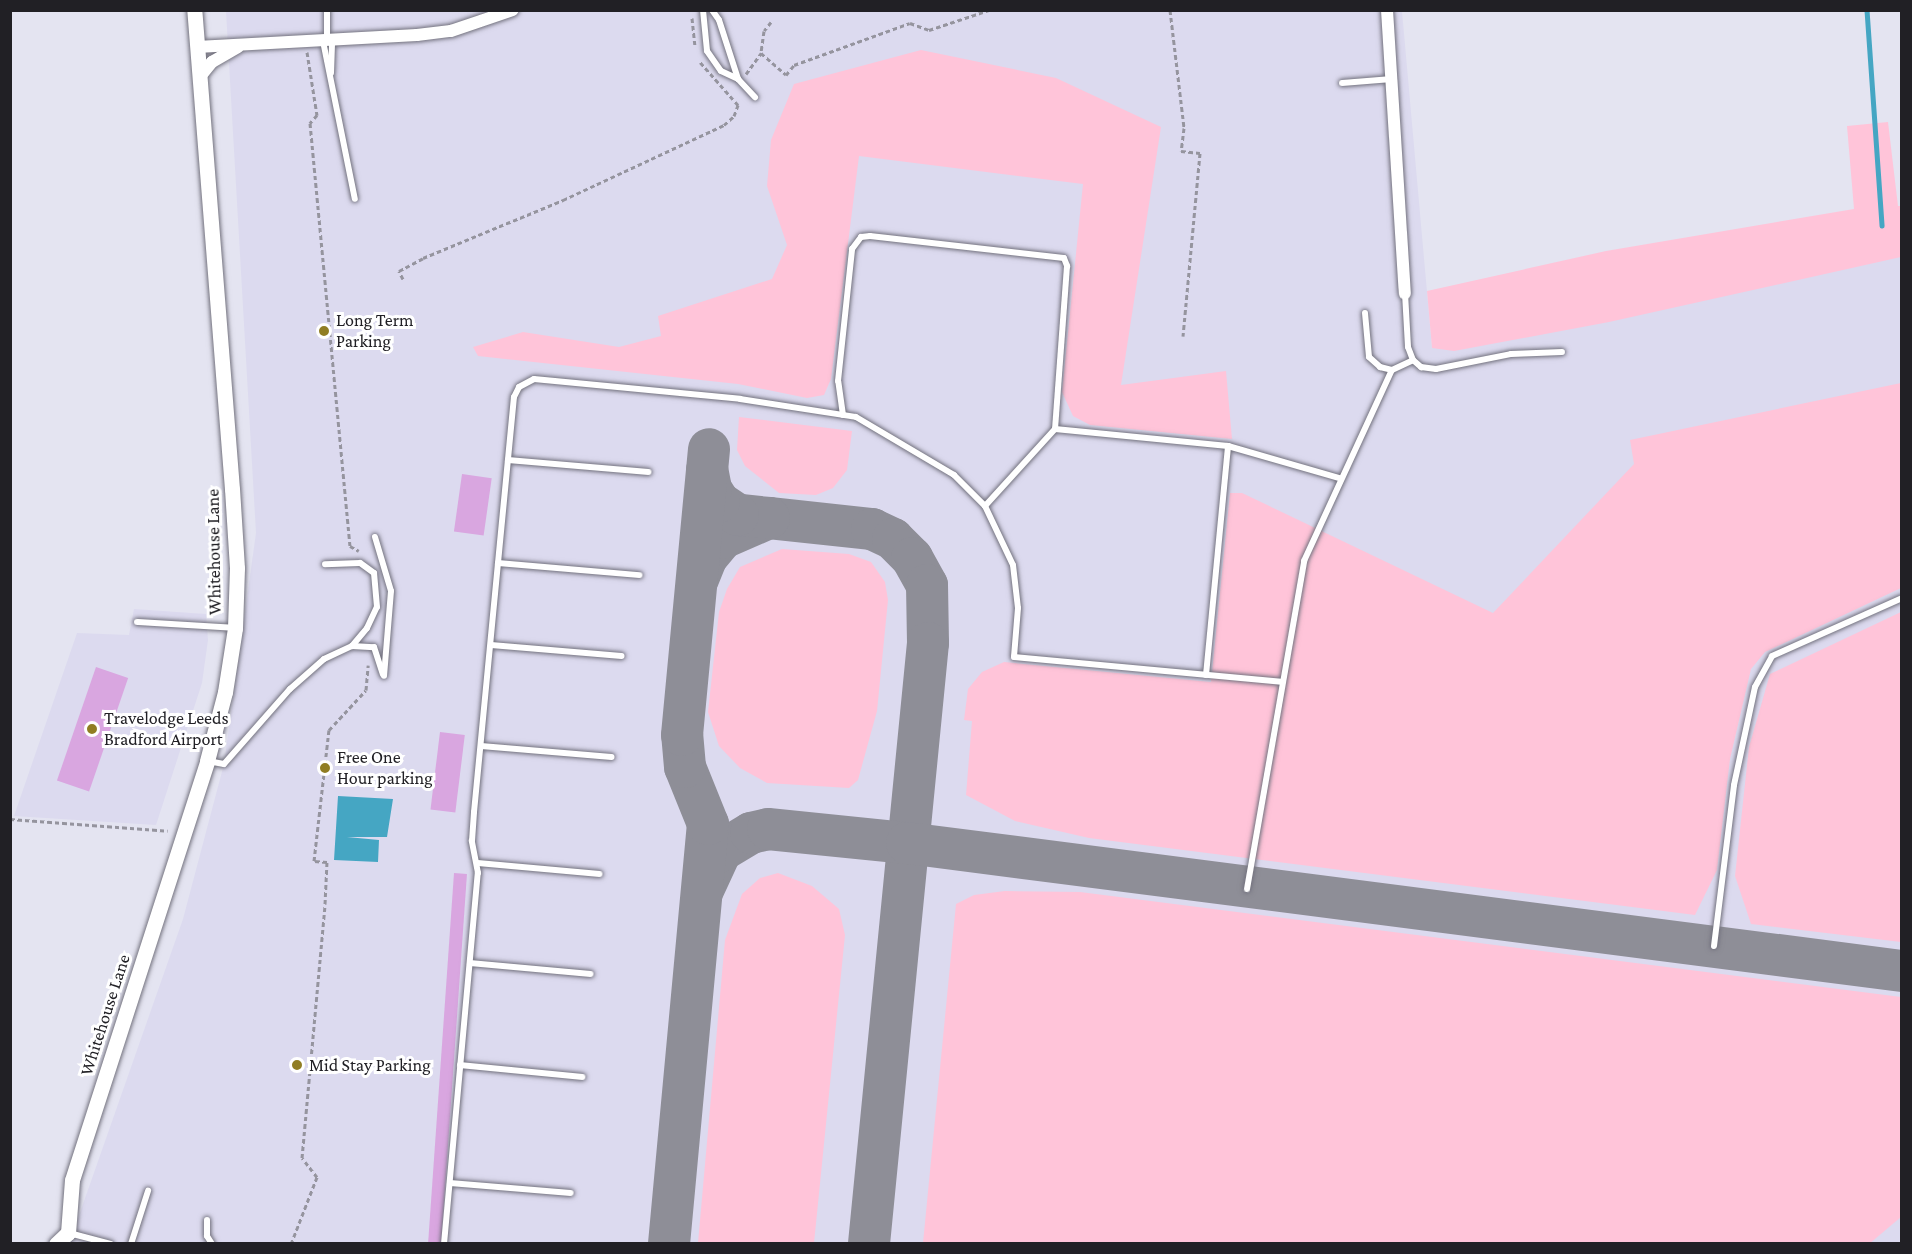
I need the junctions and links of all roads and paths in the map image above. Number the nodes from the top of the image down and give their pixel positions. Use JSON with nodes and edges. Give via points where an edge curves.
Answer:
{"nodes":[{"id":1,"x":194,"y":10,"type":"edge"},
{"id":2,"x":327,"y":10,"type":"edge"},
{"id":3,"x":513,"y":10,"type":"edge"},
{"id":4,"x":692,"y":10,"type":"edge"},
{"id":5,"x":703,"y":10,"type":"edge"},
{"id":6,"x":712,"y":10,"type":"edge"},
{"id":7,"x":989,"y":10,"type":"edge"},
{"id":8,"x":1170,"y":10,"type":"edge"},
{"id":9,"x":1387,"y":10,"type":"edge"},
{"id":10,"x":771,"y":22,"type":"dead end"},
{"id":11,"x":327,"y":41,"type":"junction"},
{"id":12,"x":242,"y":45,"type":"junction"},
{"id":13,"x":197,"y":47,"type":"junction"},
{"id":14,"x":696,"y":50,"type":"dead end"},
{"id":15,"x":700,"y":60,"type":"dead end"},
{"id":16,"x":199,"y":78,"type":"junction"},
{"id":17,"x":738,"y":79,"type":"junction"},
{"id":18,"x":1392,"y":79,"type":"junction"},
{"id":19,"x":1342,"y":83,"type":"dead end"},
{"id":20,"x":755,"y":97,"type":"dead end"},
{"id":21,"x":355,"y":200,"type":"dead end"},
{"id":22,"x":403,"y":279,"type":"dead end"},
{"id":23,"x":1405,"y":293,"type":"joint"},
{"id":24,"x":1365,"y":313,"type":"dead end"},
{"id":25,"x":1183,"y":336,"type":"dead end"},
{"id":26,"x":1562,"y":352,"type":"dead end"},
{"id":27,"x":1413,"y":360,"type":"junction"},
{"id":28,"x":1392,"y":370,"type":"junction"},
{"id":29,"x":843,"y":415,"type":"junction"},
{"id":30,"x":1055,"y":429,"type":"junction"},
{"id":31,"x":1228,"y":446,"type":"junction"},
{"id":32,"x":508,"y":460,"type":"junction"},
{"id":33,"x":648,"y":472,"type":"dead end"},
{"id":34,"x":1339,"y":478,"type":"junction"},
{"id":35,"x":985,"y":506,"type":"junction"},
{"id":36,"x":375,"y":537,"type":"dead end"},
{"id":37,"x":498,"y":563,"type":"junction"},
{"id":38,"x":325,"y":564,"type":"dead end"},
{"id":39,"x":639,"y":575,"type":"dead end"},
{"id":40,"x":1902,"y":598,"type":"edge"},
{"id":41,"x":137,"y":622,"type":"dead end"},
{"id":42,"x":235,"y":628,"type":"junction"},
{"id":43,"x":491,"y":645,"type":"junction"},
{"id":44,"x":352,"y":646,"type":"junction"},
{"id":45,"x":622,"y":656,"type":"dead end"},
{"id":46,"x":1206,"y":675,"type":"junction"},
{"id":47,"x":1281,"y":682,"type":"junction"},
{"id":48,"x":481,"y":746,"type":"junction"},
{"id":49,"x":612,"y":757,"type":"dead end"},
{"id":50,"x":207,"y":761,"type":"junction"},
{"id":51,"x":10,"y":819,"type":"edge"},
{"id":52,"x":185,"y":833,"type":"junction"},
{"id":53,"x":478,"y":863,"type":"junction"},
{"id":54,"x":600,"y":874,"type":"dead end"},
{"id":55,"x":1247,"y":889,"type":"dead end"},
{"id":56,"x":1714,"y":946,"type":"dead end"},
{"id":57,"x":470,"y":963,"type":"junction"},
{"id":58,"x":590,"y":974,"type":"dead end"},
{"id":59,"x":460,"y":1065,"type":"junction"},
{"id":60,"x":582,"y":1077,"type":"dead end"},
{"id":61,"x":450,"y":1183,"type":"junction"},
{"id":62,"x":148,"y":1191,"type":"dead end"},
{"id":63,"x":571,"y":1193,"type":"dead end"},
{"id":64,"x":207,"y":1220,"type":"dead end"},
{"id":65,"x":68,"y":1233,"type":"junction"},
{"id":66,"x":56,"y":1244,"type":"edge"},
{"id":67,"x":111,"y":1244,"type":"edge"},
{"id":68,"x":131,"y":1244,"type":"edge"},
{"id":69,"x":212,"y":1244,"type":"edge"},
{"id":70,"x":444,"y":1244,"type":"edge"}],
"edges":[{"from":1,"to":13,"type":"street","name":"Whitehouse Lane"},
{"from":2,"to":11,"type":"lane"},
{"from":3,"to":11,"type":"street","via":[[451,31]]},
{"from":4,"to":14,"type":"path"},
{"from":5,"to":17,"type":"lane","via":[[707,51],[721,71]]},
{"from":6,"to":17,"type":"lane","via":[[719,20]]},
{"from":7,"to":10,"type":"path","via":[[929,30],[910,23],[794,65],[786,75],[761,53],[764,31]]},
{"from":8,"to":25,"type":"path","via":[[1184,128],[1181,151],[1200,153]]},
{"from":9,"to":18,"type":"street"},
{"from":11,"to":12,"type":"street"},
{"from":11,"to":21,"type":"lane"},
{"from":12,"to":13,"type":"street"},
{"from":12,"to":16,"type":"street","via":[[212,62]]},
{"from":13,"to":16,"type":"street","name":"Whitehouse Lane"},
{"from":15,"to":22,"type":"path","via":[[703,70],[738,105],[734,116],[724,125],[563,201],[423,258],[399,271]]},
{"from":16,"to":42,"type":"street","name":"Whitehouse Lane","via":[[233,500]]},
{"from":17,"to":20,"type":"lane"},
{"from":18,"to":19,"type":"lane"},
{"from":18,"to":23,"type":"street"},
{"from":23,"to":27,"type":"lane"},
{"from":24,"to":28,"type":"lane","via":[[1370,357],[1380,367]]},
{"from":26,"to":27,"type":"lane","via":[[1511,354],[1436,369],[1421,367]]},
{"from":27,"to":28,"type":"lane"},
{"from":28,"to":34,"type":"lane"},
{"from":29,"to":30,"type":"lane","via":[[838,381],[852,249],[861,237],[870,236],[1064,258],[1067,266]]},
{"from":29,"to":32,"type":"lane","via":[[740,399],[534,379],[519,387],[514,397]]},
{"from":29,"to":35,"type":"lane","via":[[856,417],[954,475]]},
{"from":30,"to":31,"type":"lane"},
{"from":30,"to":35,"type":"lane"},
{"from":31,"to":34,"type":"lane"},
{"from":31,"to":46,"type":"lane"},
{"from":32,"to":33,"type":"lane"},
{"from":32,"to":37,"type":"lane"},
{"from":34,"to":47,"type":"lane","via":[[1304,561]]},
{"from":35,"to":46,"type":"lane","via":[[1013,565],[1018,608],[1014,657]]},
{"from":36,"to":44,"type":"lane","via":[[391,591],[384,675],[374,647]]},
{"from":37,"to":39,"type":"lane"},
{"from":37,"to":43,"type":"lane"},
{"from":38,"to":44,"type":"lane","via":[[360,563],[374,573],[377,607]]},
{"from":40,"to":56,"type":"lane","via":[[1772,656],[1755,687],[1734,785]]},
{"from":41,"to":42,"type":"lane"},
{"from":42,"to":50,"type":"street","name":"Whitehouse Lane","via":[[225,692]]},
{"from":43,"to":45,"type":"lane"},
{"from":43,"to":48,"type":"lane"},
{"from":44,"to":50,"type":"lane","via":[[324,659],[290,688],[224,764]]},
{"from":46,"to":47,"type":"lane"},
{"from":47,"to":55,"type":"lane"},
{"from":48,"to":49,"type":"lane"},
{"from":48,"to":53,"type":"lane","via":[[472,841]]},
{"from":50,"to":52,"type":"street","name":"Whitehouse Lane"},
{"from":51,"to":52,"type":"path"},
{"from":52,"to":65,"type":"street","name":"Whitehouse Lane","via":[[72,1180]]},
{"from":53,"to":54,"type":"lane"},
{"from":53,"to":57,"type":"lane"},
{"from":57,"to":58,"type":"lane"},
{"from":57,"to":59,"type":"lane"},
{"from":59,"to":60,"type":"lane"},
{"from":59,"to":61,"type":"lane"},
{"from":61,"to":63,"type":"lane"},
{"from":61,"to":70,"type":"lane"},
{"from":62,"to":68,"type":"lane"},
{"from":64,"to":69,"type":"lane","via":[[207,1236]]},
{"from":65,"to":66,"type":"street"},
{"from":65,"to":67,"type":"lane"}]}
